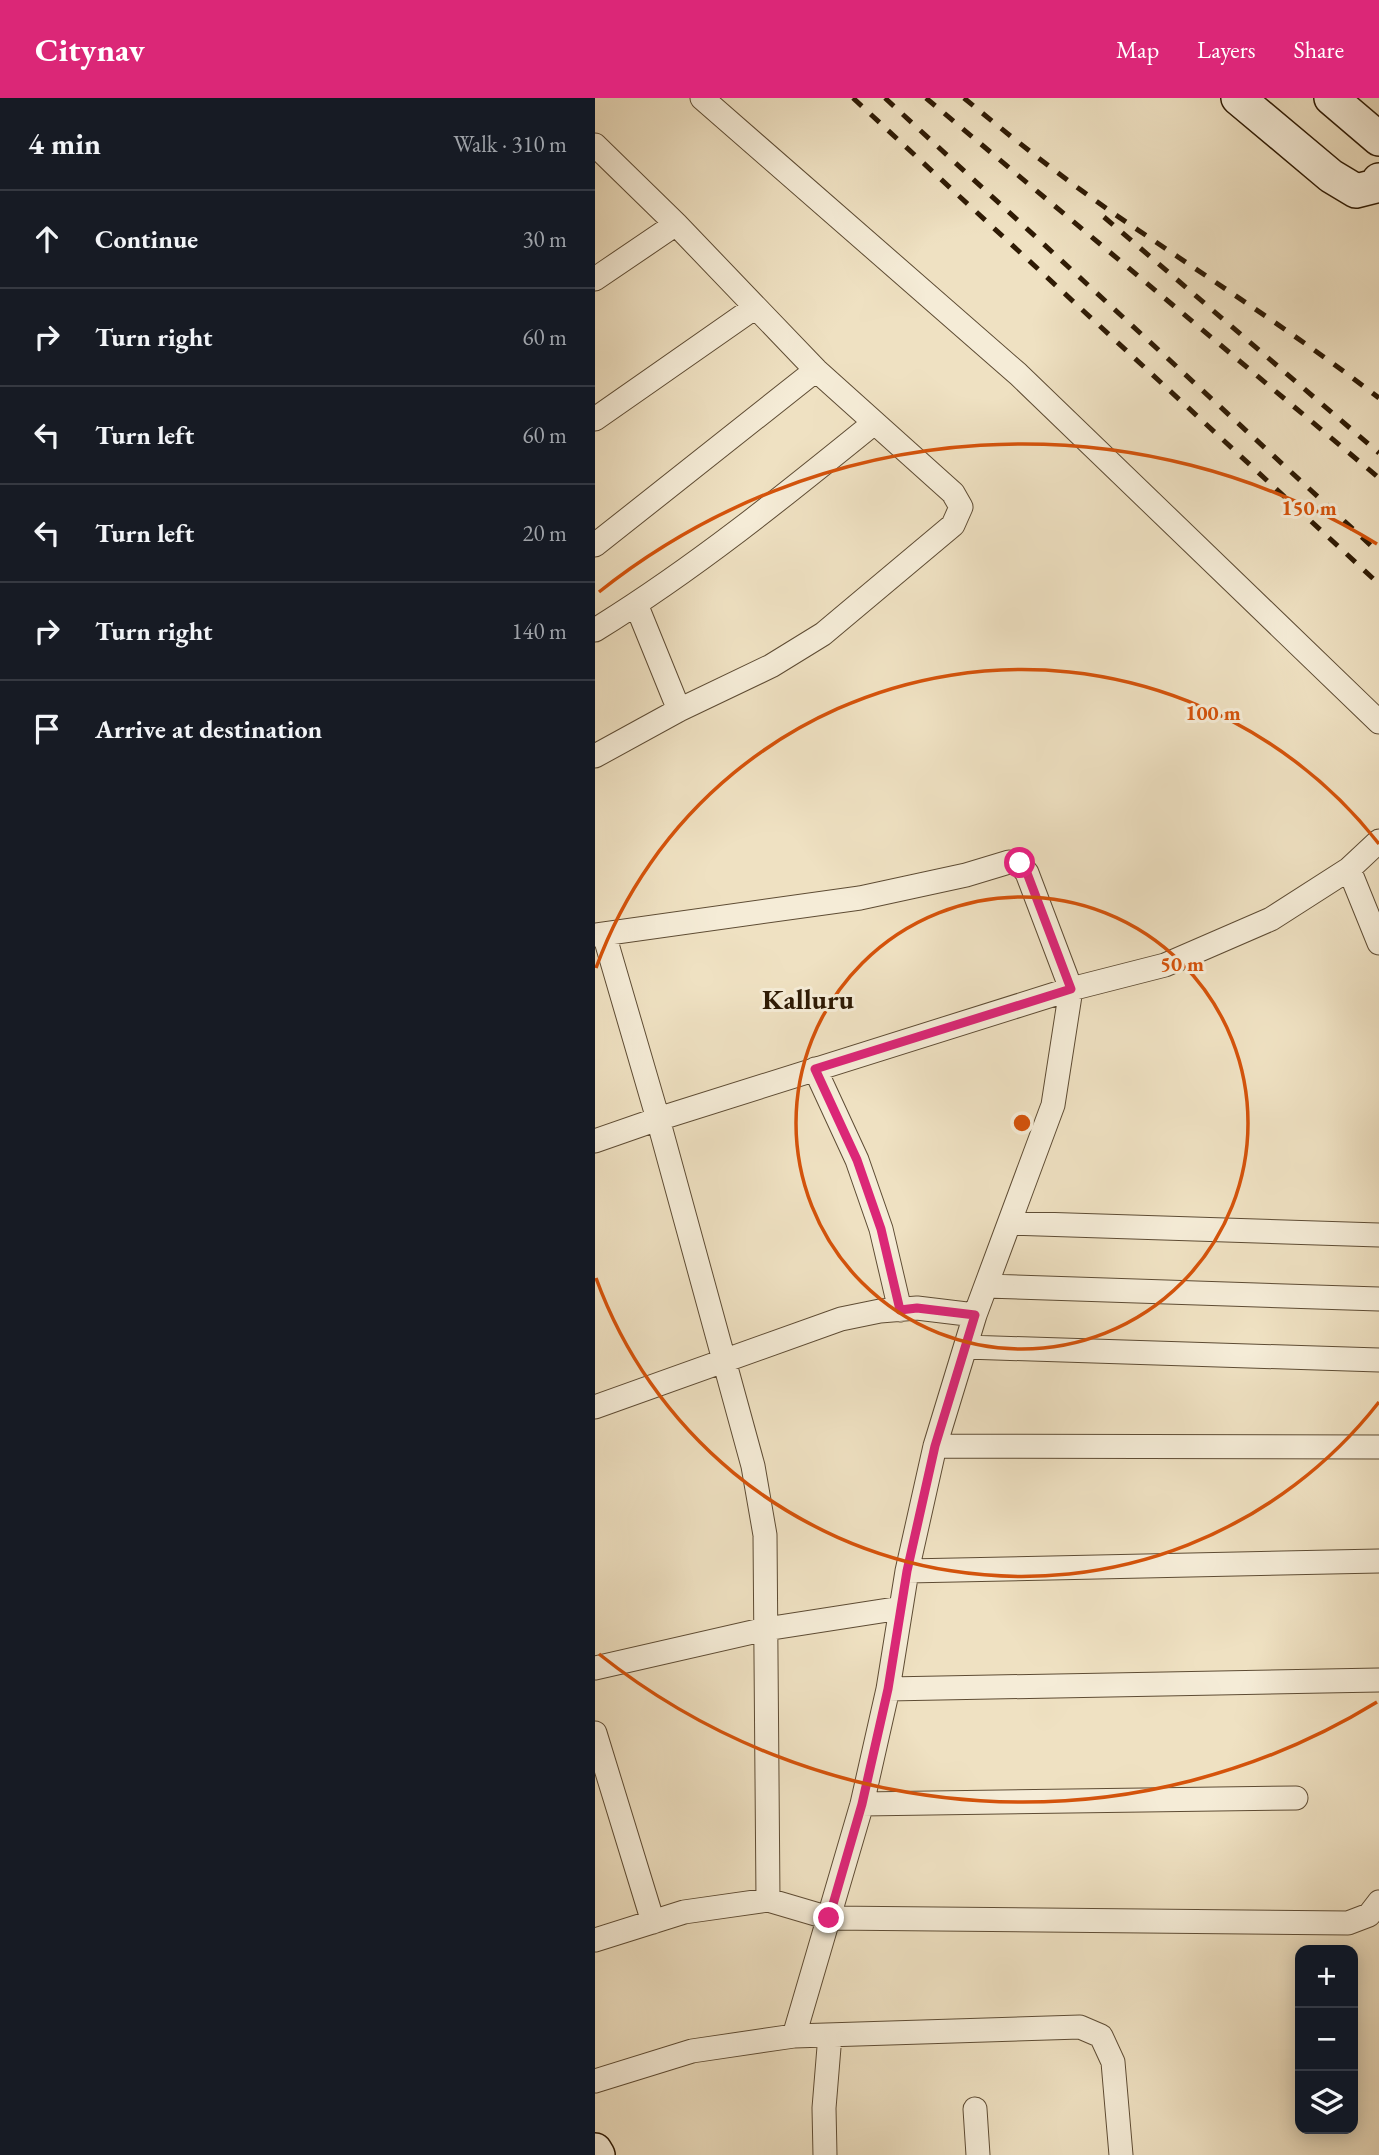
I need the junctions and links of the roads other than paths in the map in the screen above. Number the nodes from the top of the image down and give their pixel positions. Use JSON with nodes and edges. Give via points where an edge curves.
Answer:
{"nodes":[{"id":1,"x":702,"y":98,"type":"edge"},
{"id":2,"x":1238,"y":98,"type":"edge"},
{"id":3,"x":1331,"y":98,"type":"edge"},
{"id":4,"x":1379,"y":139,"type":"edge"},
{"id":5,"x":595,"y":145,"type":"edge"},
{"id":6,"x":1379,"y":180,"type":"edge"},
{"id":7,"x":676,"y":225,"type":"junction"},
{"id":8,"x":595,"y":279,"type":"edge"},
{"id":9,"x":754,"y":308,"type":"junction"},
{"id":10,"x":816,"y":370,"type":"junction"},
{"id":11,"x":595,"y":419,"type":"edge"},
{"id":12,"x":874,"y":424,"type":"junction"},
{"id":13,"x":595,"y":545,"type":"edge"},
{"id":14,"x":636,"y":604,"type":"junction"},
{"id":15,"x":595,"y":630,"type":"edge"},
{"id":16,"x":679,"y":710,"type":"junction"},
{"id":17,"x":1379,"y":722,"type":"edge"},
{"id":18,"x":595,"y":756,"type":"edge"},
{"id":19,"x":1379,"y":841,"type":"edge"},
{"id":20,"x":1349,"y":869,"type":"junction"},
{"id":21,"x":599,"y":935,"type":"edge"},
{"id":22,"x":1379,"y":943,"type":"edge"},
{"id":23,"x":1071,"y":989,"type":"junction"},
{"id":24,"x":815,"y":1069,"type":"junction"},
{"id":25,"x":658,"y":1119,"type":"junction"},
{"id":26,"x":595,"y":1141,"type":"edge"},
{"id":27,"x":1010,"y":1223,"type":"junction"},
{"id":28,"x":1379,"y":1235,"type":"edge"},
{"id":29,"x":986,"y":1286,"type":"junction"},
{"id":30,"x":1379,"y":1299,"type":"edge"},
{"id":31,"x":900,"y":1310,"type":"junction"},
{"id":32,"x":975,"y":1315,"type":"junction"},
{"id":33,"x":966,"y":1347,"type":"junction"},
{"id":34,"x":1379,"y":1360,"type":"edge"},
{"id":35,"x":723,"y":1361,"type":"junction"},
{"id":36,"x":595,"y":1407,"type":"edge"},
{"id":37,"x":935,"y":1446,"type":"junction"},
{"id":38,"x":1379,"y":1447,"type":"edge"},
{"id":39,"x":1379,"y":1561,"type":"edge"},
{"id":40,"x":907,"y":1571,"type":"junction"},
{"id":41,"x":901,"y":1608,"type":"junction"},
{"id":42,"x":767,"y":1629,"type":"junction"},
{"id":43,"x":595,"y":1668,"type":"edge"},
{"id":44,"x":1379,"y":1680,"type":"edge"},
{"id":45,"x":888,"y":1689,"type":"junction"},
{"id":46,"x":595,"y":1733,"type":"edge"},
{"id":47,"x":1296,"y":1798,"type":"dead end"},
{"id":48,"x":862,"y":1804,"type":"junction"},
{"id":49,"x":768,"y":1900,"type":"junction"},
{"id":50,"x":1379,"y":1902,"type":"edge"},
{"id":51,"x":829,"y":1918,"type":"junction"},
{"id":52,"x":653,"y":1922,"type":"junction"},
{"id":53,"x":595,"y":1940,"type":"edge"},
{"id":54,"x":830,"y":2035,"type":"junction"},
{"id":55,"x":794,"y":2036,"type":"junction"},
{"id":56,"x":595,"y":2081,"type":"edge"},
{"id":57,"x":975,"y":2109,"type":"dead end"},
{"id":58,"x":595,"y":2150,"type":"edge"},
{"id":59,"x":598,"y":2155,"type":"edge"},
{"id":60,"x":825,"y":2155,"type":"edge"},
{"id":61,"x":978,"y":2155,"type":"edge"},
{"id":62,"x":1121,"y":2155,"type":"edge"}],
"edges":[{"from":1,"to":17,"type":"street","via":[[1018,374]]},
{"from":2,"to":6,"type":"main road","via":[[1331,176],[1356,191],[1375,186]]},
{"from":3,"to":4,"type":"main road"},
{"from":5,"to":7,"type":"street"},
{"from":7,"to":8,"type":"street"},
{"from":7,"to":9,"type":"street"},
{"from":9,"to":10,"type":"street"},
{"from":9,"to":11,"type":"street"},
{"from":10,"to":12,"type":"street"},
{"from":10,"to":13,"type":"street"},
{"from":12,"to":14,"type":"street","via":[[748,525]]},
{"from":12,"to":16,"type":"street","via":[[953,493],[961,507],[953,525],[823,634],[771,666]]},
{"from":14,"to":15,"type":"street"},
{"from":14,"to":16,"type":"street"},
{"from":16,"to":18,"type":"street"},
{"from":19,"to":20,"type":"street"},
{"from":20,"to":22,"type":"street"},
{"from":20,"to":23,"type":"street","via":[[1271,919],[1165,965]]},
{"from":21,"to":23,"type":"street","via":[[860,898],[1020,863]]},
{"from":21,"to":25,"type":"street"},
{"from":23,"to":24,"type":"street"},
{"from":23,"to":27,"type":"street","via":[[1053,1105]]},
{"from":24,"to":25,"type":"street"},
{"from":24,"to":31,"type":"street","via":[[857,1160],[881,1229]]},
{"from":25,"to":26,"type":"street"},
{"from":25,"to":35,"type":"street"},
{"from":27,"to":28,"type":"street"},
{"from":27,"to":29,"type":"street"},
{"from":29,"to":30,"type":"street"},
{"from":29,"to":32,"type":"street"},
{"from":31,"to":32,"type":"street"},
{"from":31,"to":35,"type":"street","via":[[841,1319]]},
{"from":32,"to":33,"type":"street"},
{"from":33,"to":34,"type":"street"},
{"from":33,"to":37,"type":"street"},
{"from":35,"to":36,"type":"street"},
{"from":35,"to":42,"type":"street","via":[[753,1466],[765,1535]]},
{"from":37,"to":38,"type":"street"},
{"from":37,"to":40,"type":"street"},
{"from":39,"to":40,"type":"street"},
{"from":40,"to":41,"type":"street"},
{"from":41,"to":42,"type":"street"},
{"from":41,"to":45,"type":"street"},
{"from":42,"to":43,"type":"street"},
{"from":42,"to":49,"type":"street"},
{"from":44,"to":45,"type":"street"},
{"from":45,"to":48,"type":"street"},
{"from":46,"to":52,"type":"street"},
{"from":47,"to":48,"type":"street"},
{"from":48,"to":51,"type":"street"},
{"from":49,"to":51,"type":"street"},
{"from":49,"to":52,"type":"street","via":[[684,1912]]},
{"from":50,"to":51,"type":"street","via":[[1369,1915],[1348,1923]]},
{"from":51,"to":55,"type":"street"},
{"from":52,"to":53,"type":"street"},
{"from":54,"to":55,"type":"street"},
{"from":54,"to":60,"type":"street"},
{"from":54,"to":62,"type":"street","via":[[1080,2027],[1101,2036],[1113,2062]]},
{"from":55,"to":56,"type":"street","via":[[692,2052]]},
{"from":57,"to":61,"type":"street"},
{"from":58,"to":59,"type":"main road"}]}
